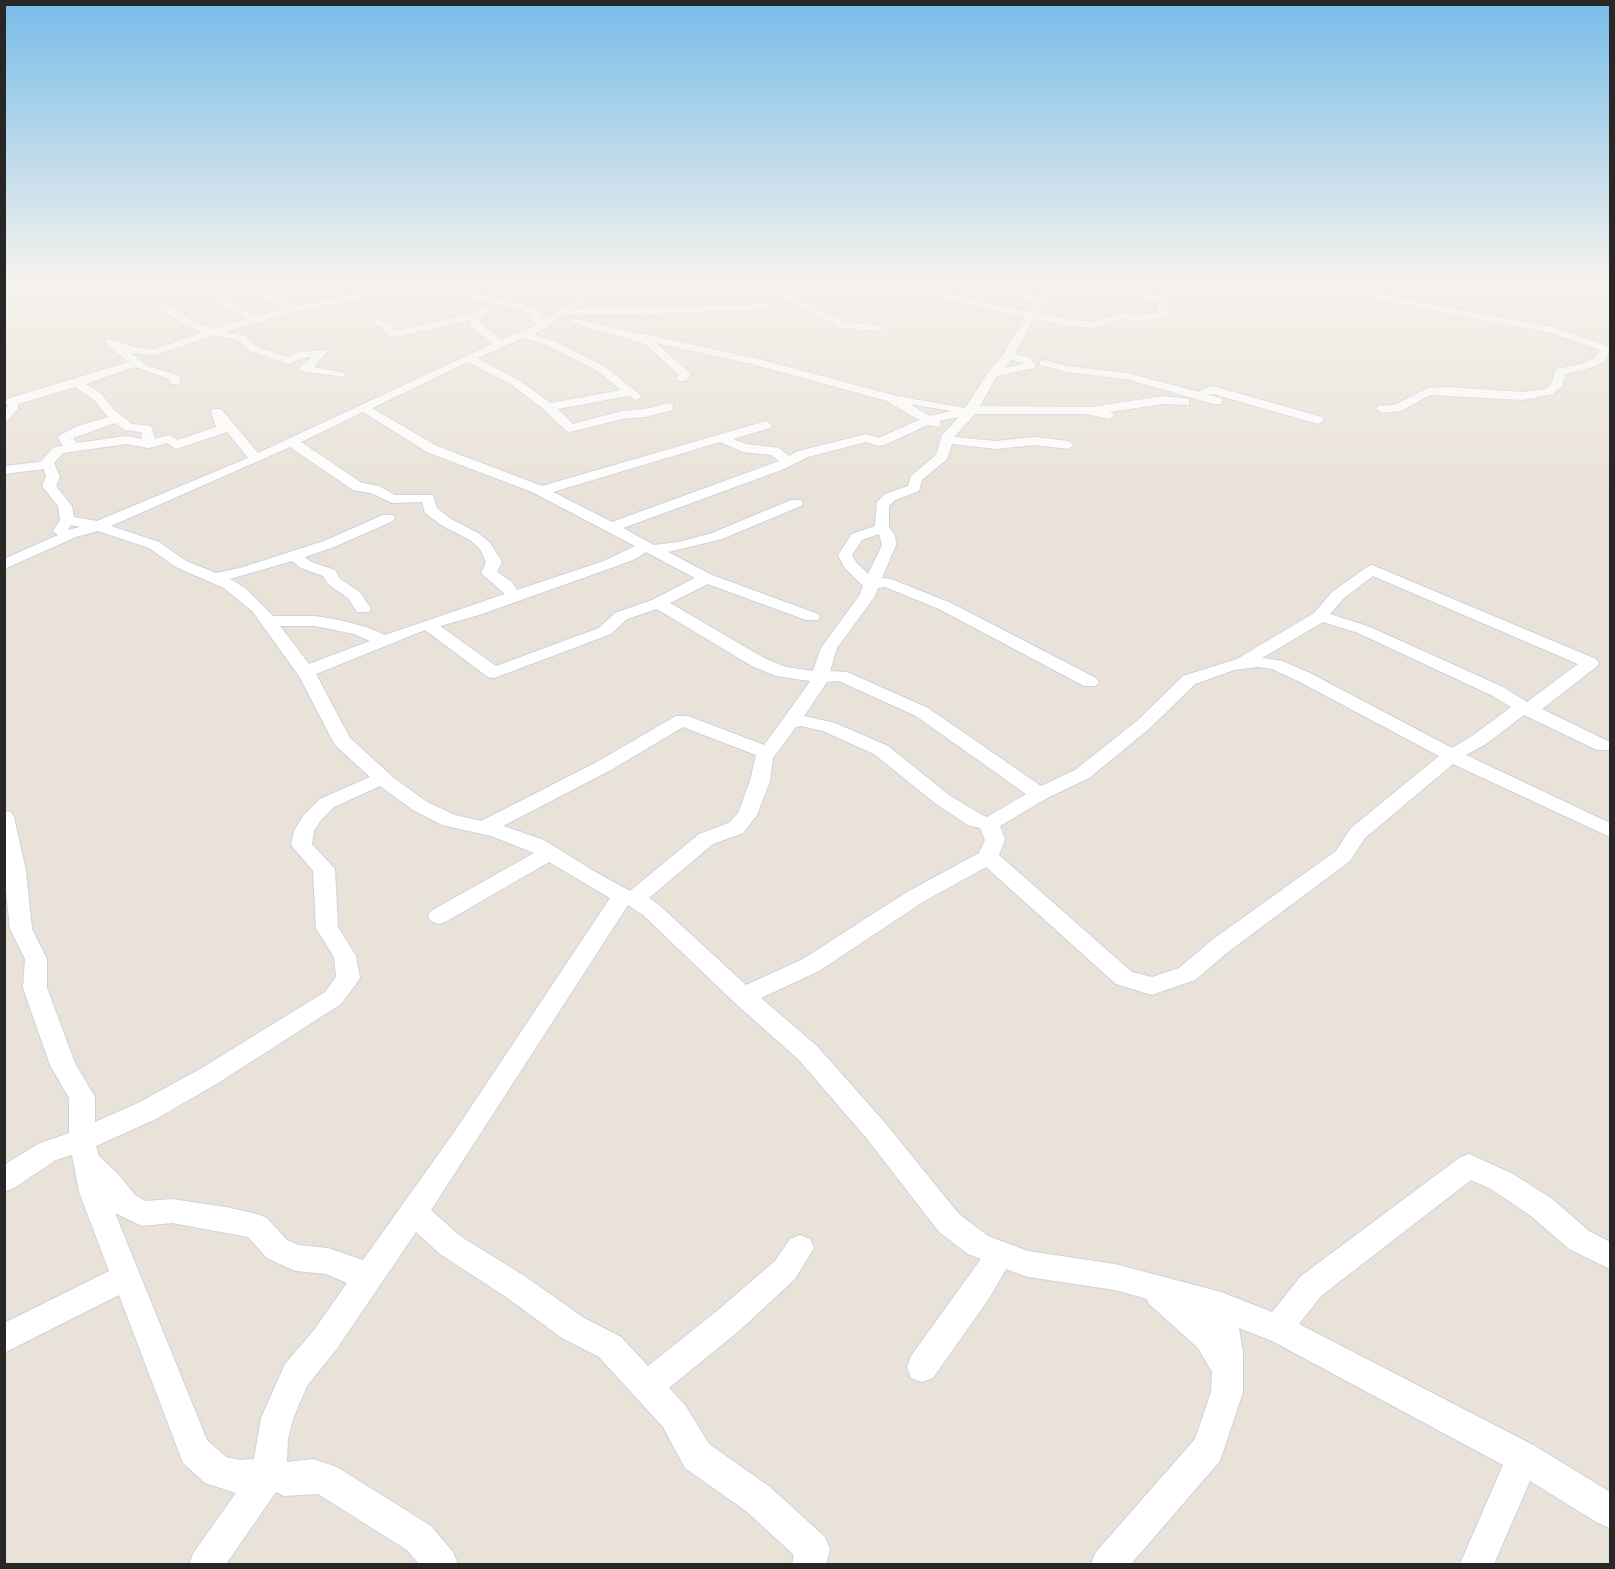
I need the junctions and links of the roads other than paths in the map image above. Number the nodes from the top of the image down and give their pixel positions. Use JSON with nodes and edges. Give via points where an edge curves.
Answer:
{"nodes":[{"id":1,"x":121,"y":351,"type":"edge"},
{"id":2,"x":260,"y":351,"type":"edge"},
{"id":3,"x":474,"y":351,"type":"edge"},
{"id":4,"x":485,"y":351,"type":"edge"},
{"id":5,"x":566,"y":351,"type":"edge"},
{"id":6,"x":658,"y":351,"type":"edge"},
{"id":7,"x":708,"y":351,"type":"edge"},
{"id":8,"x":1011,"y":351,"type":"edge"},
{"id":9,"x":1605,"y":351,"type":"edge"},
{"id":10,"x":474,"y":356,"type":"junction"},
{"id":11,"x":1008,"y":356,"type":"junction"},
{"id":12,"x":136,"y":363,"type":"junction"},
{"id":13,"x":1028,"y":363,"type":"junction"},
{"id":14,"x":993,"y":373,"type":"junction"},
{"id":15,"x":341,"y":375,"type":"dead end"},
{"id":16,"x":682,"y":379,"type":"dead end"},
{"id":17,"x":175,"y":382,"type":"dead end"},
{"id":18,"x":77,"y":383,"type":"junction"},
{"id":19,"x":1195,"y":396,"type":"junction"},
{"id":20,"x":891,"y":398,"type":"junction"},
{"id":21,"x":549,"y":407,"type":"junction"},
{"id":22,"x":669,"y":407,"type":"dead end"},
{"id":23,"x":1277,"y":407,"type":"junction"},
{"id":24,"x":364,"y":408,"type":"junction"},
{"id":25,"x":1308,"y":409,"type":"dead end"},
{"id":26,"x":1382,"y":409,"type":"dead end"},
{"id":27,"x":972,"y":410,"type":"junction"},
{"id":28,"x":1089,"y":410,"type":"junction"},
{"id":29,"x":1251,"y":412,"type":"dead end"},
{"id":30,"x":1109,"y":415,"type":"dead end"},
{"id":31,"x":4,"y":417,"type":"edge"},
{"id":32,"x":117,"y":418,"type":"junction"},
{"id":33,"x":928,"y":420,"type":"junction"},
{"id":34,"x":1318,"y":420,"type":"dead end"},
{"id":35,"x":766,"y":425,"type":"dead end"},
{"id":36,"x":948,"y":437,"type":"junction"},
{"id":37,"x":721,"y":438,"type":"junction"},
{"id":38,"x":288,"y":443,"type":"junction"},
{"id":39,"x":149,"y":444,"type":"junction"},
{"id":40,"x":1068,"y":445,"type":"dead end"},
{"id":41,"x":68,"y":448,"type":"junction"},
{"id":42,"x":256,"y":459,"type":"junction"},
{"id":43,"x":787,"y":460,"type":"junction"},
{"id":44,"x":49,"y":465,"type":"junction"},
{"id":45,"x":4,"y":470,"type":"edge"},
{"id":46,"x":541,"y":491,"type":"junction"},
{"id":47,"x":796,"y":503,"type":"dead end"},
{"id":48,"x":387,"y":518,"type":"dead end"},
{"id":49,"x":67,"y":520,"type":"junction"},
{"id":50,"x":99,"y":526,"type":"junction"},
{"id":51,"x":610,"y":528,"type":"junction"},
{"id":52,"x":882,"y":528,"type":"junction"},
{"id":53,"x":132,"y":537,"type":"junction"},
{"id":54,"x":55,"y":541,"type":"junction"},
{"id":55,"x":649,"y":548,"type":"junction"},
{"id":56,"x":294,"y":555,"type":"junction"},
{"id":57,"x":4,"y":565,"type":"edge"},
{"id":58,"x":214,"y":578,"type":"junction"},
{"id":59,"x":707,"y":578,"type":"junction"},
{"id":60,"x":871,"y":585,"type":"junction"},
{"id":61,"x":514,"y":596,"type":"junction"},
{"id":62,"x":658,"y":603,"type":"junction"},
{"id":63,"x":363,"y":609,"type":"dead end"},
{"id":64,"x":1321,"y":616,"type":"junction"},
{"id":65,"x":812,"y":617,"type":"dead end"},
{"id":66,"x":268,"y":621,"type":"junction"},
{"id":67,"x":427,"y":624,"type":"junction"},
{"id":68,"x":385,"y":641,"type":"junction"},
{"id":69,"x":1236,"y":664,"type":"junction"},
{"id":70,"x":306,"y":672,"type":"junction"},
{"id":71,"x":820,"y":677,"type":"junction"},
{"id":72,"x":1090,"y":682,"type":"dead end"},
{"id":73,"x":1523,"y":707,"type":"junction"},
{"id":74,"x":788,"y":723,"type":"junction"},
{"id":75,"x":1604,"y":746,"type":"dead end"},
{"id":76,"x":767,"y":753,"type":"junction"},
{"id":77,"x":1451,"y":756,"type":"junction"},
{"id":78,"x":383,"y":778,"type":"junction"},
{"id":79,"x":1040,"y":794,"type":"junction"},
{"id":80,"x":4,"y":817,"type":"edge"},
{"id":81,"x":989,"y":824,"type":"junction"},
{"id":82,"x":484,"y":828,"type":"junction"},
{"id":83,"x":1611,"y":831,"type":"edge"},
{"id":84,"x":549,"y":853,"type":"junction"},
{"id":85,"x":988,"y":857,"type":"junction"},
{"id":86,"x":628,"y":897,"type":"junction"},
{"id":87,"x":439,"y":916,"type":"dead end"},
{"id":88,"x":743,"y":997,"type":"junction"},
{"id":89,"x":84,"y":1151,"type":"junction"},
{"id":90,"x":4,"y":1180,"type":"edge"},
{"id":91,"x":413,"y":1211,"type":"junction"},
{"id":92,"x":800,"y":1248,"type":"dead end"},
{"id":93,"x":999,"y":1255,"type":"junction"},
{"id":94,"x":1611,"y":1256,"type":"edge"},
{"id":95,"x":369,"y":1275,"type":"junction"},
{"id":96,"x":126,"y":1277,"type":"junction"},
{"id":97,"x":1153,"y":1289,"type":"junction"},
{"id":98,"x":1221,"y":1306,"type":"junction"},
{"id":99,"x":1283,"y":1331,"type":"junction"},
{"id":100,"x":4,"y":1339,"type":"edge"},
{"id":101,"x":922,"y":1367,"type":"dead end"},
{"id":102,"x":1227,"y":1369,"type":"junction"},
{"id":103,"x":646,"y":1387,"type":"junction"},
{"id":104,"x":1523,"y":1458,"type":"junction"},
{"id":105,"x":270,"y":1473,"type":"junction"},
{"id":106,"x":1611,"y":1511,"type":"edge"},
{"id":107,"x":206,"y":1564,"type":"edge"},
{"id":108,"x":441,"y":1564,"type":"edge"},
{"id":109,"x":809,"y":1564,"type":"edge"},
{"id":110,"x":1108,"y":1564,"type":"edge"},
{"id":111,"x":1477,"y":1564,"type":"edge"}],
"edges":[{"from":1,"to":12,"type":"street"},
{"from":2,"to":15,"type":"street","via":[[289,361],[299,355],[322,352],[304,369]]},
{"from":3,"to":10,"type":"street"},
{"from":4,"to":10,"type":"street"},
{"from":5,"to":21,"type":"street","via":[[600,368],[633,394]]},
{"from":6,"to":16,"type":"street","via":[[685,374]]},
{"from":7,"to":20,"type":"street"},
{"from":8,"to":11,"type":"street"},
{"from":9,"to":26,"type":"street","via":[[1599,360],[1584,367],[1560,371],[1556,386],[1549,392],[1523,396],[1428,393],[1397,408]]},
{"from":10,"to":21,"type":"street"},
{"from":10,"to":24,"type":"street"},
{"from":11,"to":13,"type":"street"},
{"from":11,"to":14,"type":"street"},
{"from":12,"to":17,"type":"street","via":[[174,377]]},
{"from":12,"to":18,"type":"street"},
{"from":13,"to":14,"type":"street"},
{"from":13,"to":19,"type":"street","via":[[1127,376]]},
{"from":14,"to":27,"type":"street"},
{"from":18,"to":31,"type":"street","via":[[11,402],[14,406]]},
{"from":18,"to":32,"type":"street","via":[[98,397]]},
{"from":19,"to":23,"type":"street","via":[[1213,390]]},
{"from":19,"to":28,"type":"street","via":[[1218,401],[1195,404],[1163,400]]},
{"from":20,"to":27,"type":"street"},
{"from":20,"to":33,"type":"street"},
{"from":21,"to":22,"type":"street","via":[[570,428]]},
{"from":23,"to":25,"type":"street"},
{"from":23,"to":29,"type":"street","via":[[1253,406]]},
{"from":23,"to":34,"type":"street"},
{"from":24,"to":38,"type":"street"},
{"from":24,"to":46,"type":"street","via":[[432,449]]},
{"from":27,"to":28,"type":"street"},
{"from":27,"to":33,"type":"street"},
{"from":27,"to":36,"type":"street"},
{"from":28,"to":30,"type":"street"},
{"from":32,"to":39,"type":"street","via":[[129,427],[147,429]]},
{"from":32,"to":41,"type":"street","via":[[63,438],[71,443]]},
{"from":33,"to":36,"type":"street"},
{"from":33,"to":43,"type":"street","via":[[879,442],[867,438]]},
{"from":35,"to":37,"type":"street"},
{"from":36,"to":40,"type":"street","via":[[996,445],[1035,441]]},
{"from":36,"to":52,"type":"street","via":[[942,456],[916,479],[914,488],[890,497],[882,505]]},
{"from":37,"to":43,"type":"street","via":[[743,448],[774,451]]},
{"from":37,"to":46,"type":"street"},
{"from":38,"to":42,"type":"street"},
{"from":38,"to":61,"type":"street","via":[[358,487],[374,489],[392,499],[428,498],[430,510],[486,547],[494,562],[489,573]]},
{"from":39,"to":41,"type":"street","via":[[126,440]]},
{"from":39,"to":42,"type":"street","via":[[169,439],[176,445],[223,429],[217,412]]},
{"from":41,"to":44,"type":"street","via":[[54,454],[46,463]]},
{"from":42,"to":50,"type":"street"},
{"from":43,"to":51,"type":"street"},
{"from":44,"to":45,"type":"street"},
{"from":44,"to":49,"type":"street","via":[[53,477],[49,486],[65,506]]},
{"from":46,"to":51,"type":"street"},
{"from":47,"to":55,"type":"street","via":[[717,536],[680,546]]},
{"from":48,"to":56,"type":"street"},
{"from":49,"to":50,"type":"street"},
{"from":49,"to":54,"type":"street"},
{"from":50,"to":53,"type":"street"},
{"from":50,"to":54,"type":"street"},
{"from":51,"to":55,"type":"street"},
{"from":52,"to":60,"type":"street","via":[[889,545]]},
{"from":52,"to":60,"type":"street","via":[[857,537],[845,555]]},
{"from":53,"to":54,"type":"street"},
{"from":53,"to":58,"type":"street"},
{"from":54,"to":57,"type":"street"},
{"from":55,"to":59,"type":"street"},
{"from":55,"to":61,"type":"street"},
{"from":56,"to":58,"type":"street"},
{"from":56,"to":63,"type":"street","via":[[306,565],[330,573],[333,581],[354,595]]},
{"from":58,"to":66,"type":"street","via":[[238,591]]},
{"from":59,"to":62,"type":"street"},
{"from":59,"to":65,"type":"street"},
{"from":60,"to":71,"type":"street","via":[[829,648]]},
{"from":60,"to":72,"type":"street","via":[[886,582],[945,606]]},
{"from":61,"to":67,"type":"street"},
{"from":62,"to":67,"type":"street","via":[[621,616],[605,631],[494,673]]},
{"from":62,"to":71,"type":"street","via":[[758,662],[782,672]]},
{"from":64,"to":69,"type":"street"},
{"from":64,"to":73,"type":"street","via":[[1364,630],[1497,691]]},
{"from":64,"to":73,"type":"street","via":[[1338,595],[1372,570],[1590,663],[1533,707]]},
{"from":66,"to":68,"type":"street","via":[[339,625]]},
{"from":66,"to":70,"type":"street"},
{"from":67,"to":68,"type":"street"},
{"from":68,"to":70,"type":"street"},
{"from":69,"to":77,"type":"street","via":[[1276,665]]},
{"from":69,"to":79,"type":"street","via":[[1189,680],[1144,724],[1082,774]]},
{"from":70,"to":78,"type":"street","via":[[342,741]]},
{"from":71,"to":74,"type":"street"},
{"from":71,"to":79,"type":"street","via":[[841,676],[922,712]]},
{"from":73,"to":75,"type":"street"},
{"from":73,"to":77,"type":"street"},
{"from":74,"to":76,"type":"street"},
{"from":74,"to":81,"type":"street","via":[[801,721],[829,727],[881,750],[942,798],[975,820]]},
{"from":76,"to":82,"type":"street","via":[[682,720]]},
{"from":76,"to":86,"type":"street","via":[[747,814],[736,828],[706,839]]},
{"from":77,"to":83,"type":"street"},
{"from":77,"to":85,"type":"street","via":[[1358,832],[1343,856],[1187,974],[1152,986],[1124,978]]},
{"from":78,"to":82,"type":"street","via":[[433,813]]},
{"from":78,"to":89,"type":"street","via":[[327,803],[304,831],[301,845],[324,869],[327,928],[345,956],[348,978],[333,998]]},
{"from":79,"to":81,"type":"street"},
{"from":80,"to":89,"type":"street","via":[[21,929],[36,959],[35,988],[63,1065],[82,1096]]},
{"from":81,"to":85,"type":"street","via":[[995,840]]},
{"from":82,"to":84,"type":"street","via":[[537,845]]},
{"from":84,"to":86,"type":"street"},
{"from":84,"to":87,"type":"street"},
{"from":85,"to":88,"type":"street","via":[[915,897],[811,965]]},
{"from":86,"to":88,"type":"street","via":[[668,924]]},
{"from":86,"to":91,"type":"street"},
{"from":88,"to":93,"type":"street","via":[[821,1067],[949,1223]]},
{"from":89,"to":90,"type":"street","via":[[46,1152]]},
{"from":89,"to":95,"type":"street","via":[[125,1204],[142,1215],[172,1210],[257,1227],[277,1249],[296,1258],[328,1261]]},
{"from":89,"to":96,"type":"street","via":[[93,1192]]},
{"from":91,"to":95,"type":"street"},
{"from":91,"to":103,"type":"street","via":[[450,1245],[573,1328],[610,1347]]},
{"from":92,"to":103,"type":"street","via":[[785,1270]]},
{"from":93,"to":97,"type":"street","via":[[1028,1264],[1114,1277]]},
{"from":93,"to":101,"type":"street"},
{"from":94,"to":99,"type":"street","via":[[1579,1240],[1541,1207],[1502,1181],[1469,1166],[1311,1286],[1285,1317]]},
{"from":95,"to":105,"type":"street","via":[[296,1375],[272,1439]]},
{"from":96,"to":100,"type":"street"},
{"from":96,"to":105,"type":"street","via":[[195,1451],[217,1471],[240,1478]]},
{"from":97,"to":98,"type":"street"},
{"from":97,"to":102,"type":"street","via":[[1209,1338]]},
{"from":98,"to":99,"type":"street"},
{"from":98,"to":102,"type":"street"},
{"from":99,"to":104,"type":"street"},
{"from":102,"to":110,"type":"street","via":[[1227,1392],[1208,1449]]},
{"from":103,"to":109,"type":"street","via":[[674,1416],[697,1456],[758,1500],[813,1550]]},
{"from":104,"to":106,"type":"street"},
{"from":104,"to":111,"type":"street"},
{"from":105,"to":107,"type":"street"},
{"from":105,"to":108,"type":"street","via":[[284,1479],[326,1479],[419,1538]]}]}
